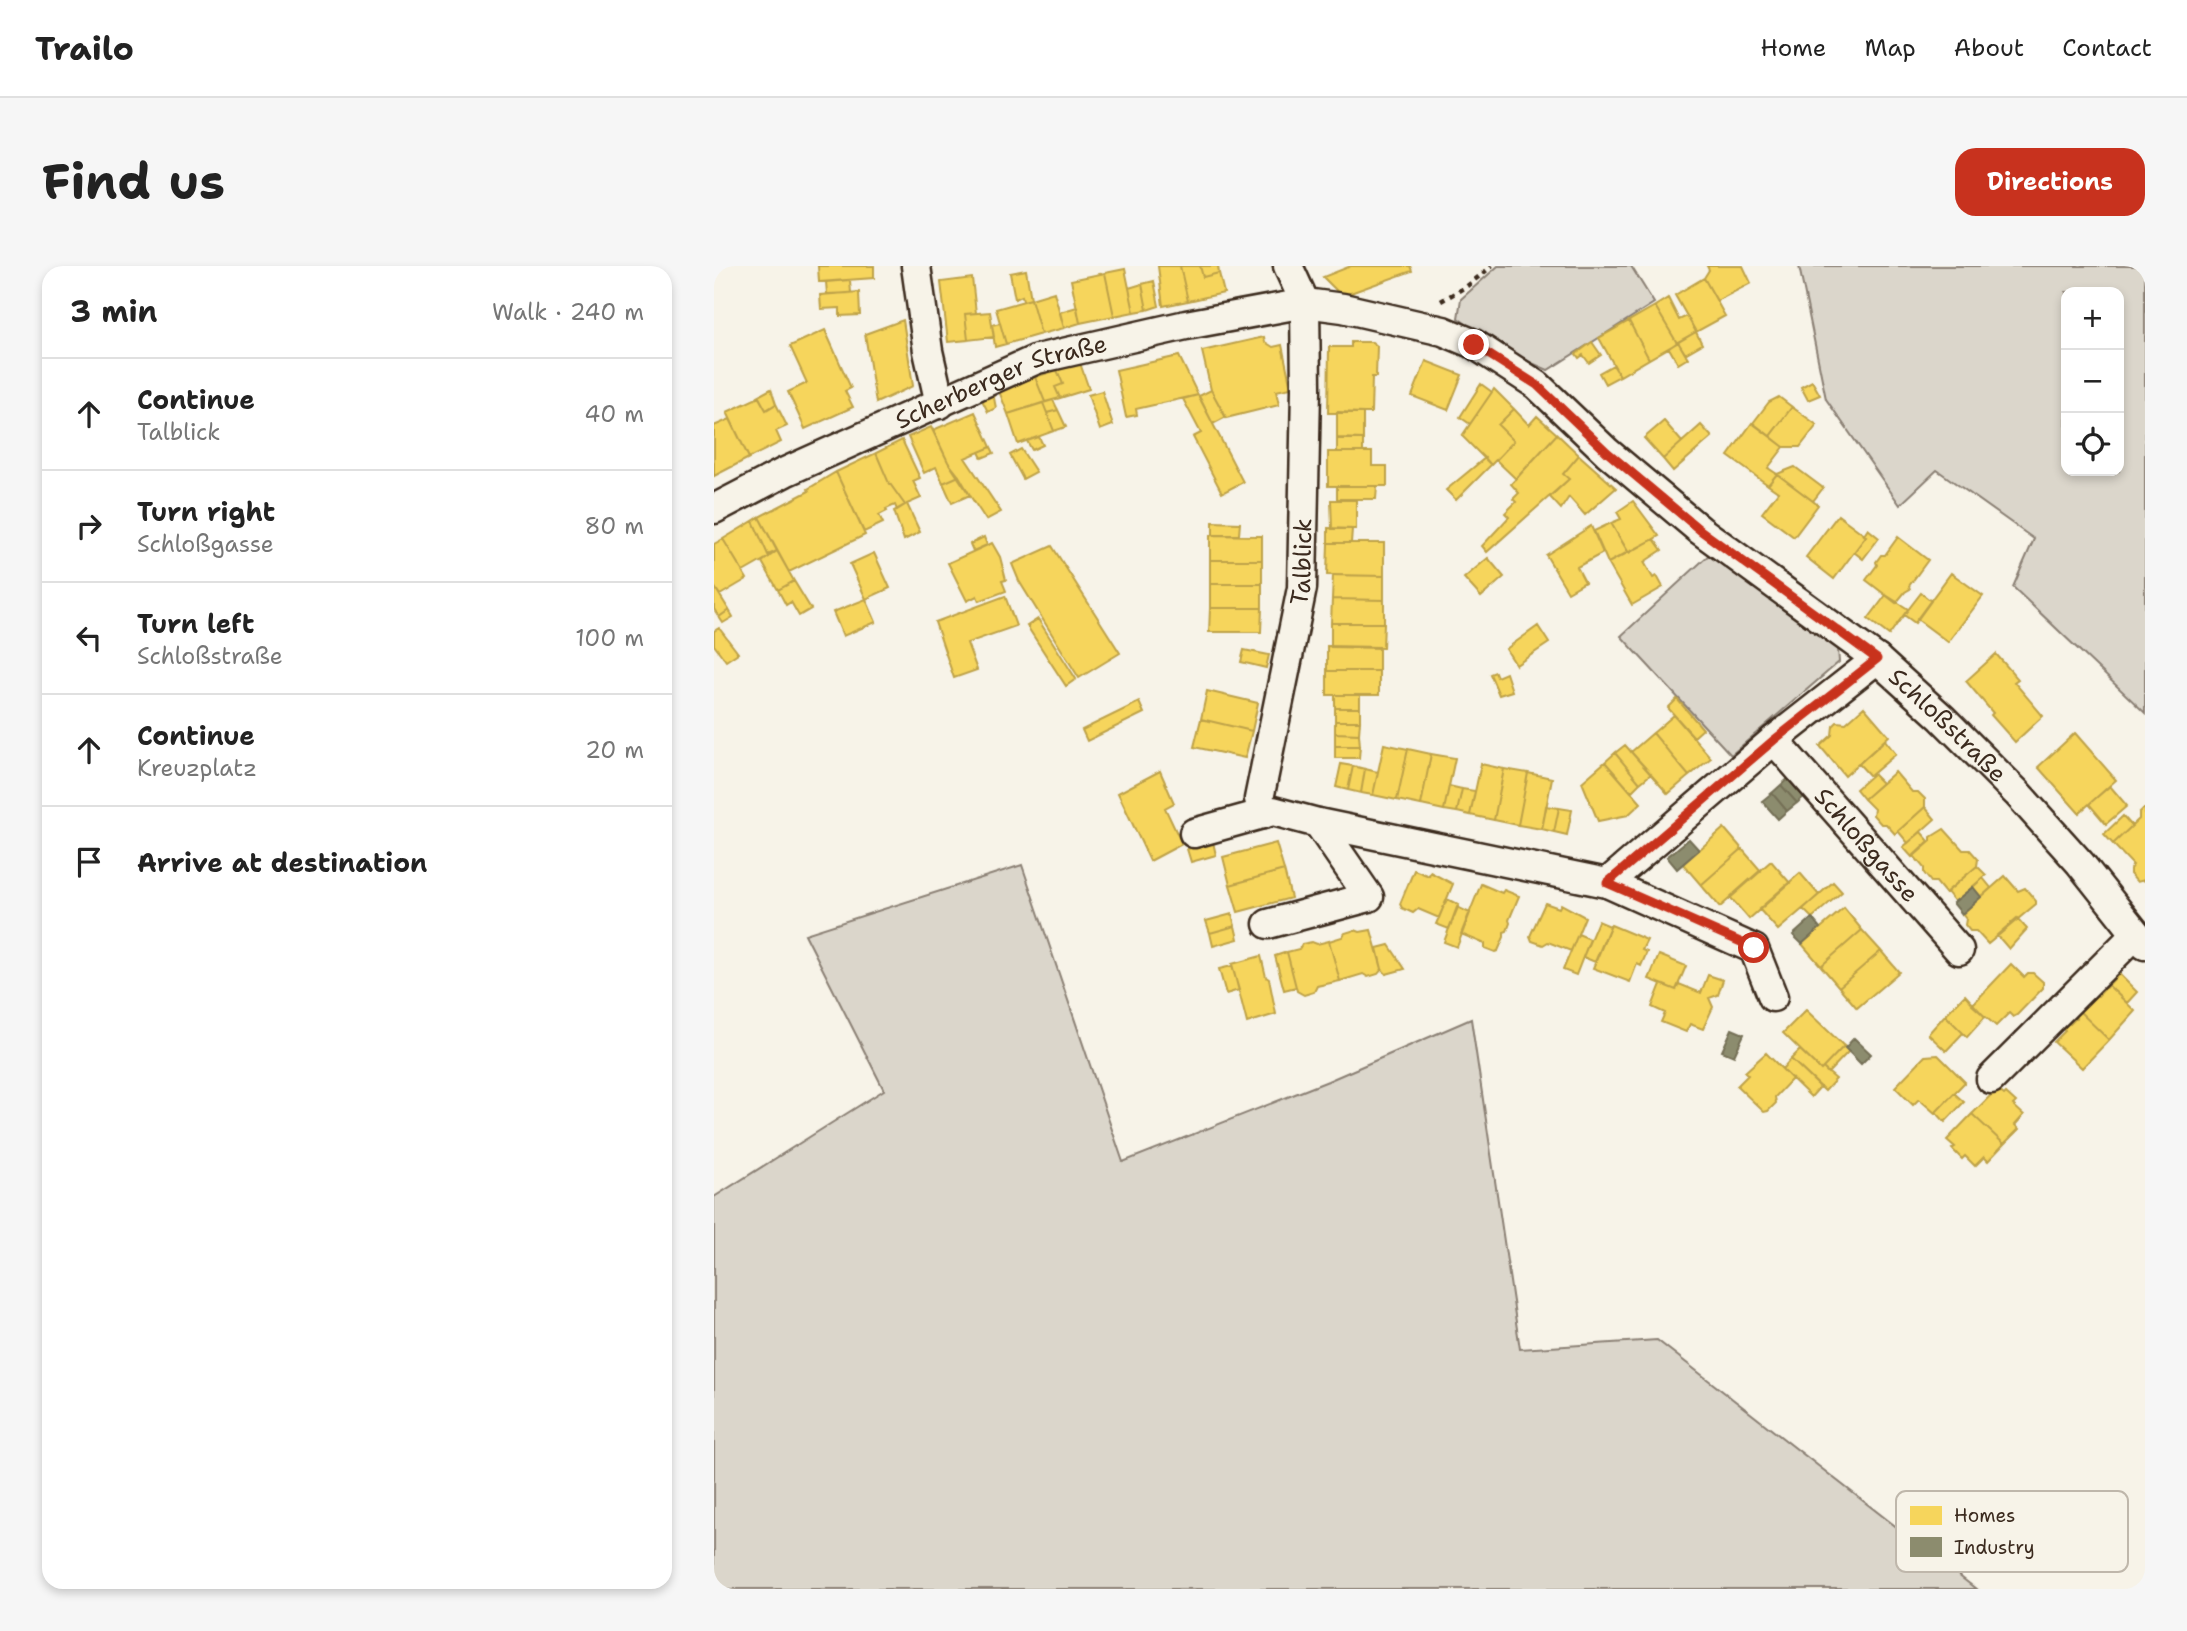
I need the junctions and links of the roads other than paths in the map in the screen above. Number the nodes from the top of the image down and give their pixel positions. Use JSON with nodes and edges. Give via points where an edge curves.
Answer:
{"nodes":[{"id":1,"x":916,"y":266,"type":"edge"},
{"id":2,"x":1289,"y":266,"type":"edge"},
{"id":3,"x":1305,"y":303,"type":"junction"},
{"id":4,"x":1408,"y":322,"type":"joint"},
{"id":5,"x":940,"y":404,"type":"junction"},
{"id":6,"x":714,"y":509,"type":"edge"},
{"id":7,"x":1877,"y":659,"type":"junction"},
{"id":8,"x":1774,"y":740,"type":"junction"},
{"id":9,"x":1263,"y":814,"type":"junction"},
{"id":10,"x":1318,"y":823,"type":"junction"},
{"id":11,"x":1194,"y":834,"type":"dead end"},
{"id":12,"x":1607,"y":883,"type":"junction"},
{"id":13,"x":1268,"y":925,"type":"dead end"},
{"id":14,"x":2140,"y":940,"type":"edge"},
{"id":15,"x":1959,"y":950,"type":"dead end"},
{"id":16,"x":1773,"y":997,"type":"dead end"},
{"id":17,"x":1991,"y":1079,"type":"dead end"}],
"edges":[{"from":1,"to":5,"type":"street"},
{"from":2,"to":3,"type":"street"},
{"from":3,"to":4,"type":"street","name":"Scherberger Straße"},
{"from":3,"to":5,"type":"street","name":"Scherberger Straße","via":[[1037,359]]},
{"from":3,"to":9,"type":"street","name":"Talblick","via":[[1302,588],[1259,799]]},
{"from":4,"to":7,"type":"street","name":"Schloßstraße","via":[[1474,345],[1537,385],[1607,452],[1700,530]]},
{"from":5,"to":6,"type":"street","name":"Scherberger Straße","via":[[785,472]]},
{"from":7,"to":8,"type":"street"},
{"from":7,"to":14,"type":"street","name":"Schloßstraße","via":[[2017,793]]},
{"from":8,"to":12,"type":"street"},
{"from":8,"to":15,"type":"street","name":"Schloßgasse"},
{"from":9,"to":10,"type":"street","via":[[1273,811]]},
{"from":9,"to":11,"type":"street"},
{"from":10,"to":12,"type":"street"},
{"from":10,"to":13,"type":"street","via":[[1369,897]]},
{"from":12,"to":16,"type":"street","via":[[1754,948]]},
{"from":14,"to":17,"type":"street","name":"Schloßstraße"}]}
